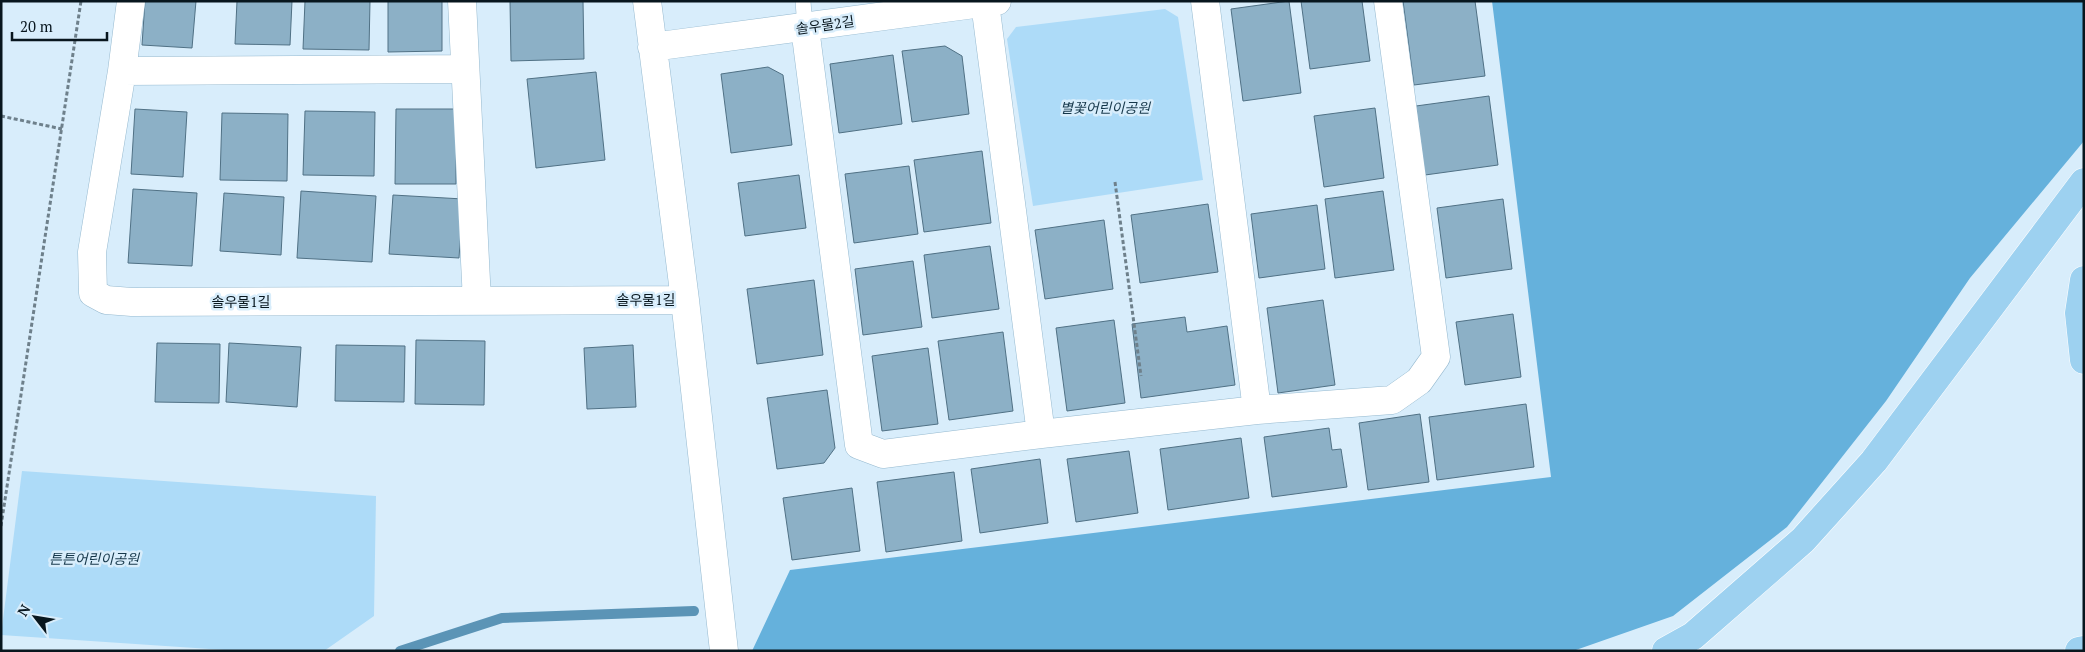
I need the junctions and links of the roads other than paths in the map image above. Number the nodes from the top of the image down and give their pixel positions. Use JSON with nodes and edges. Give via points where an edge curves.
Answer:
{"nodes":[{"id":1,"x":131,"y":1,"type":"edge"},
{"id":2,"x":462,"y":1,"type":"edge"},
{"id":3,"x":647,"y":1,"type":"edge"},
{"id":4,"x":1205,"y":1,"type":"edge"},
{"id":5,"x":1388,"y":1,"type":"edge"},
{"id":6,"x":991,"y":2,"type":"edge"},
{"id":7,"x":804,"y":14,"type":"edge"},
{"id":8,"x":652,"y":47,"type":"junction"},
{"id":9,"x":465,"y":69,"type":"junction"},
{"id":10,"x":122,"y":71,"type":"junction"},
{"id":11,"x":2084,"y":182,"type":"edge"},
{"id":12,"x":2084,"y":280,"type":"edge"},
{"id":13,"x":685,"y":300,"type":"junction"},
{"id":14,"x":477,"y":301,"type":"junction"},
{"id":15,"x":2084,"y":360,"type":"edge"},
{"id":16,"x":1257,"y":410,"type":"junction"},
{"id":17,"x":1040,"y":434,"type":"junction"},
{"id":18,"x":2084,"y":650,"type":"edge"},
{"id":19,"x":724,"y":651,"type":"edge"},
{"id":20,"x":1666,"y":651,"type":"edge"},
{"id":21,"x":2079,"y":651,"type":"edge"}],
"edges":[{"from":1,"to":10,"type":"street","name":"솔우물1길"},
{"from":2,"to":9,"type":"street"},
{"from":3,"to":8,"type":"street"},
{"from":4,"to":16,"type":"street"},
{"from":5,"to":16,"type":"street","via":[[1436,356],[1419,381],[1392,400]]},
{"from":6,"to":7,"type":"street","name":"솔우물2길"},
{"from":6,"to":17,"type":"street"},
{"from":7,"to":8,"type":"street","name":"솔우물2길"},
{"from":7,"to":17,"type":"street","via":[[859,445],[883,454]]},
{"from":8,"to":13,"type":"street"},
{"from":9,"to":10,"type":"street"},
{"from":9,"to":14,"type":"street"},
{"from":10,"to":14,"type":"street","name":"솔우물1길","via":[[92,252],[93,293],[106,300],[132,302]]},
{"from":11,"to":20,"type":"highway","via":[[1874,461],[1803,540],[1693,636]]},
{"from":12,"to":15,"type":"highway","via":[[2079,313]]},
{"from":13,"to":14,"type":"street","name":"솔우물1길"},
{"from":13,"to":19,"type":"street"},
{"from":16,"to":17,"type":"street"},
{"from":18,"to":21,"type":"highway"}]}
